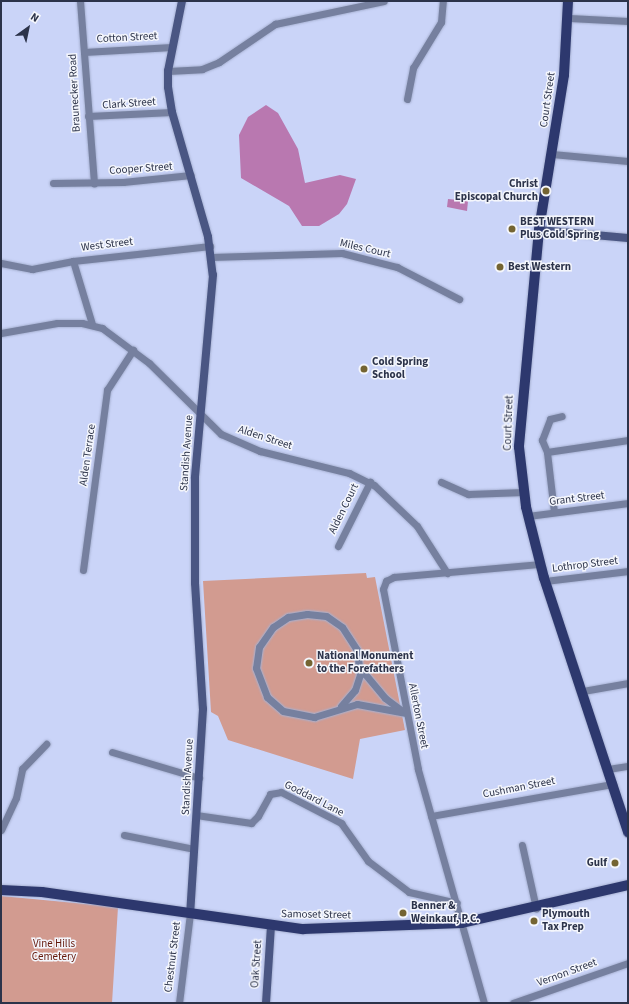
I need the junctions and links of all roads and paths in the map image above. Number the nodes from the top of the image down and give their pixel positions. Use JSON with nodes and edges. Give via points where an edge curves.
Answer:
{"nodes":[{"id":1,"x":80,"y":1,"type":"edge"},
{"id":2,"x":182,"y":1,"type":"edge"},
{"id":3,"x":384,"y":1,"type":"edge"},
{"id":4,"x":443,"y":1,"type":"edge"},
{"id":5,"x":568,"y":1,"type":"edge"},
{"id":6,"x":344,"y":4,"type":"edge"},
{"id":7,"x":569,"y":18,"type":"junction"},
{"id":8,"x":628,"y":21,"type":"edge"},
{"id":9,"x":172,"y":47,"type":"junction"},
{"id":10,"x":84,"y":52,"type":"junction"},
{"id":11,"x":168,"y":71,"type":"junction"},
{"id":12,"x":407,"y":99,"type":"dead end"},
{"id":13,"x":172,"y":112,"type":"junction"},
{"id":14,"x":88,"y":116,"type":"junction"},
{"id":15,"x":552,"y":154,"type":"junction"},
{"id":16,"x":628,"y":161,"type":"edge"},
{"id":17,"x":191,"y":176,"type":"junction"},
{"id":18,"x":53,"y":183,"type":"dead end"},
{"id":19,"x":94,"y":183,"type":"junction"},
{"id":20,"x":539,"y":230,"type":"junction"},
{"id":21,"x":628,"y":238,"type":"edge"},
{"id":22,"x":210,"y":246,"type":"junction"},
{"id":23,"x":211,"y":257,"type":"junction"},
{"id":24,"x":73,"y":261,"type":"junction"},
{"id":25,"x":1,"y":263,"type":"edge"},
{"id":26,"x":459,"y":299,"type":"dead end"},
{"id":27,"x":92,"y":324,"type":"junction"},
{"id":28,"x":1,"y":333,"type":"edge"},
{"id":29,"x":133,"y":350,"type":"junction"},
{"id":30,"x":201,"y":416,"type":"junction"},
{"id":31,"x":562,"y":416,"type":"dead end"},
{"id":32,"x":628,"y":440,"type":"edge"},
{"id":33,"x":547,"y":452,"type":"junction"},
{"id":34,"x":370,"y":482,"type":"junction"},
{"id":35,"x":441,"y":482,"type":"dead end"},
{"id":36,"x":524,"y":492,"type":"junction"},
{"id":37,"x":628,"y":504,"type":"edge"},
{"id":38,"x":554,"y":512,"type":"junction"},
{"id":39,"x":528,"y":516,"type":"junction"},
{"id":40,"x":338,"y":546,"type":"dead end"},
{"id":41,"x":540,"y":564,"type":"junction"},
{"id":42,"x":83,"y":570,"type":"dead end"},
{"id":43,"x":628,"y":571,"type":"edge"},
{"id":44,"x":447,"y":573,"type":"junction"},
{"id":45,"x":545,"y":581,"type":"junction"},
{"id":46,"x":360,"y":668,"type":"junction"},
{"id":47,"x":628,"y":683,"type":"edge"},
{"id":48,"x":583,"y":691,"type":"junction"},
{"id":49,"x":341,"y":706,"type":"junction"},
{"id":50,"x":406,"y":713,"type":"junction"},
{"id":51,"x":46,"y":744,"type":"dead end"},
{"id":52,"x":112,"y":752,"type":"dead end"},
{"id":53,"x":628,"y":766,"type":"edge"},
{"id":54,"x":608,"y":769,"type":"junction"},
{"id":55,"x":199,"y":778,"type":"junction"},
{"id":56,"x":612,"y":784,"type":"junction"},
{"id":57,"x":196,"y":815,"type":"junction"},
{"id":58,"x":431,"y":816,"type":"junction"},
{"id":59,"x":1,"y":830,"type":"edge"},
{"id":60,"x":628,"y":832,"type":"edge"},
{"id":61,"x":124,"y":835,"type":"dead end"},
{"id":62,"x":522,"y":845,"type":"dead end"},
{"id":63,"x":194,"y":849,"type":"junction"},
{"id":64,"x":628,"y":885,"type":"edge"},
{"id":65,"x":1,"y":890,"type":"edge"},
{"id":66,"x":457,"y":903,"type":"junction"},
{"id":67,"x":536,"y":908,"type":"junction"},
{"id":68,"x":190,"y":914,"type":"junction"},
{"id":69,"x":462,"y":923,"type":"junction"},
{"id":70,"x":271,"y":926,"type":"junction"},
{"id":71,"x":628,"y":963,"type":"edge"},
{"id":72,"x":179,"y":1003,"type":"edge"},
{"id":73,"x":266,"y":1003,"type":"edge"},
{"id":74,"x":484,"y":1003,"type":"edge"},
{"id":75,"x":513,"y":1003,"type":"edge"}],
"edges":[{"from":1,"to":10,"type":"street","name":"Braunecker Road"},
{"from":2,"to":9,"type":"street","name":"Standish Avenue"},
{"from":3,"to":6,"type":"street"},
{"from":4,"to":12,"type":"street","via":[[441,22],[413,68]]},
{"from":5,"to":7,"type":"main road","name":"Court Street"},
{"from":6,"to":11,"type":"street","via":[[275,24],[219,62],[202,69]]},
{"from":7,"to":8,"type":"street"},
{"from":7,"to":15,"type":"main road","name":"Court Street"},
{"from":9,"to":10,"type":"street","name":"Cotton Street"},
{"from":9,"to":11,"type":"street","name":"Standish Avenue"},
{"from":10,"to":14,"type":"street","name":"Braunecker Road"},
{"from":11,"to":13,"type":"street","name":"Standish Avenue"},
{"from":13,"to":14,"type":"street","name":"Clark Street"},
{"from":13,"to":17,"type":"street","name":"Standish Avenue"},
{"from":14,"to":19,"type":"street","name":"Braunecker Road"},
{"from":15,"to":16,"type":"street"},
{"from":15,"to":20,"type":"main road","name":"Court Street"},
{"from":17,"to":19,"type":"street","name":"Cooper Street"},
{"from":17,"to":22,"type":"street","name":"Standish Avenue"},
{"from":18,"to":19,"type":"street","name":"Cooper Street"},
{"from":20,"to":21,"type":"street"},
{"from":20,"to":36,"type":"main road","name":"Court Street","via":[[520,416]]},
{"from":22,"to":23,"type":"street","name":"Standish Avenue"},
{"from":22,"to":24,"type":"street","name":"West Street"},
{"from":23,"to":26,"type":"street","name":"Miles Court","via":[[342,253],[397,267]]},
{"from":23,"to":30,"type":"street","name":"Standish Avenue","via":[[212,288]]},
{"from":24,"to":25,"type":"street","via":[[32,269]]},
{"from":24,"to":27,"type":"street","name":"West Street"},
{"from":27,"to":28,"type":"street","via":[[58,323]]},
{"from":27,"to":29,"type":"street","name":"Alden Street"},
{"from":29,"to":30,"type":"street","name":"Alden Street"},
{"from":29,"to":42,"type":"street","name":"Alden Terrace","via":[[107,390]]},
{"from":30,"to":34,"type":"street","name":"Alden Street","via":[[221,434],[239,443],[343,470]]},
{"from":30,"to":55,"type":"street","name":"Standish Avenue","via":[[194,526],[203,708]]},
{"from":31,"to":33,"type":"street","via":[[555,416],[546,425],[542,440]]},
{"from":32,"to":33,"type":"street"},
{"from":33,"to":38,"type":"street"},
{"from":34,"to":40,"type":"street","name":"Alden Court"},
{"from":34,"to":44,"type":"street","name":"Alden Street","via":[[417,526]]},
{"from":35,"to":36,"type":"street","via":[[468,494]]},
{"from":36,"to":39,"type":"main road","name":"Court Street"},
{"from":37,"to":38,"type":"street","name":"Grant Street"},
{"from":38,"to":39,"type":"street","name":"Grant Street"},
{"from":39,"to":41,"type":"main road","name":"Court Street"},
{"from":41,"to":44,"type":"street","name":"Allerton Street"},
{"from":41,"to":45,"type":"main road","name":"Court Street"},
{"from":43,"to":45,"type":"street","name":"Lothrop Street"},
{"from":44,"to":50,"type":"street","name":"Allerton Street","via":[[394,577],[385,584],[384,598]]},
{"from":45,"to":48,"type":"main road","name":"Court Street"},
{"from":46,"to":49,"type":"street","via":[[355,690]]},
{"from":46,"to":49,"type":"street","via":[[357,650],[348,634],[336,622],[317,614],[297,614],[280,621],[259,647],[258,678],[274,705],[303,718],[325,715]]},
{"from":46,"to":50,"type":"street","via":[[385,698]]},
{"from":47,"to":48,"type":"street"},
{"from":48,"to":54,"type":"main road","name":"Court Street"},
{"from":49,"to":50,"type":"street","via":[[370,705]]},
{"from":50,"to":58,"type":"street","name":"Allerton Street"},
{"from":51,"to":59,"type":"street","via":[[22,769],[16,798]]},
{"from":52,"to":55,"type":"street"},
{"from":53,"to":54,"type":"street"},
{"from":54,"to":56,"type":"main road","name":"Court Street"},
{"from":55,"to":57,"type":"street","name":"Standish Avenue"},
{"from":56,"to":58,"type":"street","name":"Cushman Street"},
{"from":56,"to":60,"type":"main road","name":"Court Street"},
{"from":57,"to":63,"type":"street","name":"Standish Avenue"},
{"from":57,"to":66,"type":"street","name":"Goddard Lane","via":[[250,823],[258,816],[270,794],[281,792],[340,823],[368,861],[409,892]]},
{"from":58,"to":66,"type":"street","name":"Allerton Street"},
{"from":61,"to":63,"type":"street"},
{"from":62,"to":67,"type":"street"},
{"from":63,"to":68,"type":"street","name":"Standish Avenue"},
{"from":64,"to":67,"type":"main road","name":"Samoset Street"},
{"from":65,"to":68,"type":"main road","name":"Samoset Street"},
{"from":66,"to":69,"type":"street","name":"Allerton Street"},
{"from":67,"to":69,"type":"main road","name":"Samoset Street"},
{"from":68,"to":70,"type":"main road","name":"Samoset Street"},
{"from":68,"to":72,"type":"street","name":"Chestnut Street"},
{"from":69,"to":70,"type":"main road","name":"Samoset Street","via":[[324,929]]},
{"from":69,"to":74,"type":"street","name":"Allerton Street"},
{"from":70,"to":73,"type":"street","name":"Oak Street"},
{"from":71,"to":75,"type":"street","name":"Vernon Street"}]}
